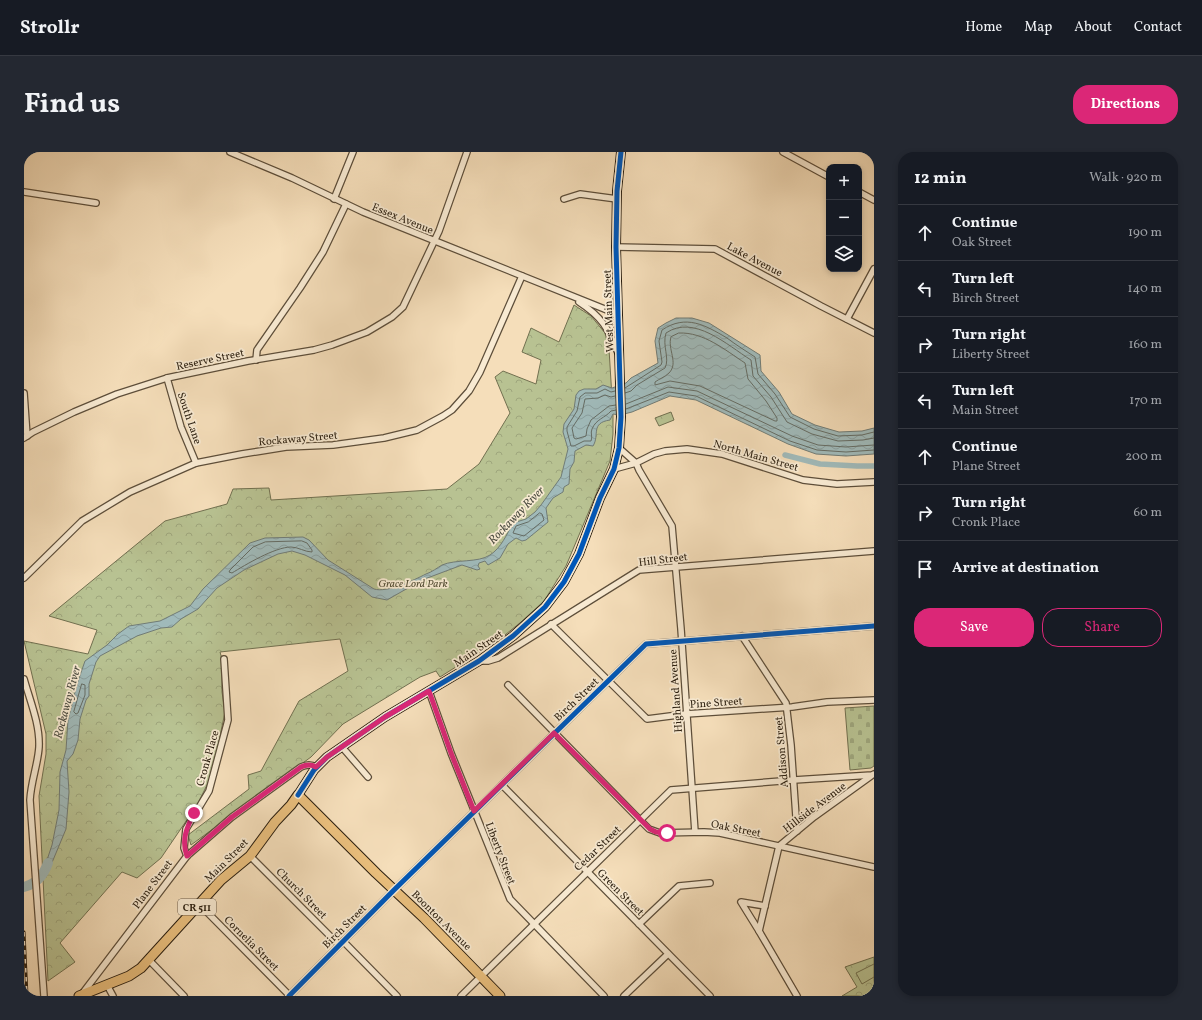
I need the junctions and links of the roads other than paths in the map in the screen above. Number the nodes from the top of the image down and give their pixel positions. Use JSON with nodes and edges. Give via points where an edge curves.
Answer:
{"nodes":[{"id":1,"x":230,"y":152,"type":"edge"},
{"id":2,"x":353,"y":152,"type":"edge"},
{"id":3,"x":467,"y":152,"type":"edge"},
{"id":4,"x":621,"y":152,"type":"edge"},
{"id":5,"x":783,"y":152,"type":"edge"},
{"id":6,"x":240,"y":154,"type":"edge"},
{"id":7,"x":826,"y":175,"type":"edge"},
{"id":8,"x":24,"y":192,"type":"edge"},
{"id":9,"x":862,"y":194,"type":"edge"},
{"id":10,"x":334,"y":199,"type":"junction"},
{"id":11,"x":564,"y":199,"type":"dead end"},
{"id":12,"x":617,"y":199,"type":"junction"},
{"id":13,"x":874,"y":200,"type":"edge"},
{"id":14,"x":96,"y":204,"type":"dead end"},
{"id":15,"x":346,"y":204,"type":"junction"},
{"id":16,"x":434,"y":241,"type":"junction"},
{"id":17,"x":616,"y":247,"type":"junction"},
{"id":18,"x":874,"y":269,"type":"edge"},
{"id":19,"x":522,"y":276,"type":"junction"},
{"id":20,"x":571,"y":296,"type":"junction"},
{"id":21,"x":617,"y":314,"type":"junction"},
{"id":22,"x":847,"y":319,"type":"junction"},
{"id":23,"x":874,"y":333,"type":"edge"},
{"id":24,"x":619,"y":356,"type":"junction"},
{"id":25,"x":256,"y":360,"type":"junction"},
{"id":26,"x":166,"y":378,"type":"junction"},
{"id":27,"x":24,"y":393,"type":"edge"},
{"id":28,"x":25,"y":437,"type":"edge"},
{"id":29,"x":619,"y":448,"type":"junction"},
{"id":30,"x":196,"y":463,"type":"junction"},
{"id":31,"x":636,"y":463,"type":"junction"},
{"id":32,"x":614,"y":469,"type":"junction"},
{"id":33,"x":874,"y":482,"type":"edge"},
{"id":34,"x":874,"y":551,"type":"edge"},
{"id":35,"x":675,"y":566,"type":"junction"},
{"id":36,"x":24,"y":578,"type":"edge"},
{"id":37,"x":551,"y":624,"type":"junction"},
{"id":38,"x":874,"y":626,"type":"edge"},
{"id":39,"x":742,"y":636,"type":"junction"},
{"id":40,"x":681,"y":641,"type":"junction"},
{"id":41,"x":224,"y":659,"type":"dead end"},
{"id":42,"x":479,"y":661,"type":"junction"},
{"id":43,"x":24,"y":679,"type":"edge"},
{"id":44,"x":608,"y":680,"type":"junction"},
{"id":45,"x":508,"y":685,"type":"dead end"},
{"id":46,"x":429,"y":691,"type":"junction"},
{"id":47,"x":874,"y":700,"type":"edge"},
{"id":48,"x":787,"y":707,"type":"junction"},
{"id":49,"x":686,"y":714,"type":"junction"},
{"id":50,"x":554,"y":733,"type":"junction"},
{"id":51,"x":342,"y":747,"type":"junction"},
{"id":52,"x":316,"y":767,"type":"junction"},
{"id":53,"x":873,"y":775,"type":"edge"},
{"id":54,"x":368,"y":777,"type":"dead end"},
{"id":55,"x":794,"y":780,"type":"junction"},
{"id":56,"x":502,"y":785,"type":"junction"},
{"id":57,"x":691,"y":789,"type":"junction"},
{"id":58,"x":298,"y":795,"type":"junction"},
{"id":59,"x":474,"y":811,"type":"junction"},
{"id":60,"x":640,"y":820,"type":"junction"},
{"id":61,"x":797,"y":831,"type":"junction"},
{"id":62,"x":695,"y":832,"type":"junction"},
{"id":63,"x":779,"y":846,"type":"junction"},
{"id":64,"x":187,"y":856,"type":"junction"},
{"id":65,"x":250,"y":856,"type":"junction"},
{"id":66,"x":874,"y":867,"type":"edge"},
{"id":67,"x":587,"y":872,"type":"junction"},
{"id":68,"x":710,"y":882,"type":"dead end"},
{"id":69,"x":394,"y":890,"type":"junction"},
{"id":70,"x":199,"y":904,"type":"junction"},
{"id":71,"x":765,"y":906,"type":"junction"},
{"id":72,"x":534,"y":924,"type":"junction"},
{"id":73,"x":639,"y":924,"type":"junction"},
{"id":74,"x":759,"y":931,"type":"junction"},
{"id":75,"x":341,"y":943,"type":"junction"},
{"id":76,"x":668,"y":954,"type":"junction"},
{"id":77,"x":148,"y":960,"type":"junction"},
{"id":78,"x":481,"y":976,"type":"junction"},
{"id":79,"x":107,"y":985,"type":"junction"},
{"id":80,"x":44,"y":996,"type":"edge"},
{"id":81,"x":80,"y":996,"type":"edge"},
{"id":82,"x":113,"y":996,"type":"edge"},
{"id":83,"x":184,"y":996,"type":"edge"},
{"id":84,"x":289,"y":996,"type":"edge"},
{"id":85,"x":397,"y":996,"type":"edge"},
{"id":86,"x":461,"y":996,"type":"edge"},
{"id":87,"x":500,"y":996,"type":"edge"},
{"id":88,"x":604,"y":996,"type":"edge"},
{"id":89,"x":624,"y":996,"type":"edge"},
{"id":90,"x":710,"y":996,"type":"edge"},
{"id":91,"x":797,"y":996,"type":"edge"}],
"edges":[{"from":1,"to":6,"type":"street","name":"Essex Avenue"},
{"from":2,"to":10,"type":"street"},
{"from":3,"to":16,"type":"street"},
{"from":4,"to":12,"type":"street","name":"West Main Street"},
{"from":5,"to":7,"type":"street"},
{"from":6,"to":10,"type":"street","name":"Essex Avenue"},
{"from":8,"to":14,"type":"street"},
{"from":9,"to":13,"type":"street"},
{"from":10,"to":15,"type":"street","name":"Essex Avenue"},
{"from":11,"to":12,"type":"street","via":[[580,194]]},
{"from":12,"to":17,"type":"street","name":"West Main Street"},
{"from":15,"to":16,"type":"street","name":"Essex Avenue"},
{"from":15,"to":25,"type":"street","name":"Reserve Street","via":[[323,252],[258,350]]},
{"from":16,"to":19,"type":"street","name":"Essex Avenue"},
{"from":16,"to":25,"type":"street","via":[[403,307],[392,317],[367,332],[332,346]]},
{"from":17,"to":21,"type":"street","name":"West Main Street"},
{"from":17,"to":22,"type":"street","name":"Lake Avenue","via":[[715,249]]},
{"from":18,"to":22,"type":"street"},
{"from":19,"to":20,"type":"street","name":"Essex Avenue"},
{"from":19,"to":30,"type":"street","name":"Rockaway Street","via":[[480,372],[469,391],[443,416],[417,430],[384,438],[333,445],[286,447]]},
{"from":20,"to":21,"type":"street","name":"Essex Avenue"},
{"from":20,"to":24,"type":"street","name":"Essex Avenue","via":[[603,322]]},
{"from":21,"to":24,"type":"street","name":"West Main Street"},
{"from":22,"to":23,"type":"street","name":"Lake Avenue"},
{"from":24,"to":29,"type":"street","name":"West Main Street"},
{"from":25,"to":26,"type":"street","name":"Reserve Street"},
{"from":26,"to":28,"type":"street","name":"Reserve Street","via":[[112,396]]},
{"from":26,"to":30,"type":"street","name":"South Lane","via":[[181,427]]},
{"from":27,"to":28,"type":"street"},
{"from":29,"to":31,"type":"street","name":"Highland Avenue"},
{"from":29,"to":32,"type":"street","name":"West Main Street"},
{"from":30,"to":36,"type":"street","name":"Rockaway Street","via":[[130,492],[82,521]]},
{"from":31,"to":32,"type":"street"},
{"from":31,"to":33,"type":"street","name":"North Main Street","via":[[665,451],[698,450],[742,460],[803,480],[837,484]]},
{"from":31,"to":35,"type":"street","name":"Highland Avenue","via":[[672,526]]},
{"from":32,"to":42,"type":"street","name":"Main Street","via":[[576,559],[555,595],[502,646]]},
{"from":34,"to":35,"type":"street","name":"Hill Street"},
{"from":35,"to":37,"type":"street","name":"Hill Street","via":[[639,570]]},
{"from":35,"to":40,"type":"street","name":"Highland Avenue"},
{"from":37,"to":42,"type":"street","name":"Hill Street","via":[[498,658]]},
{"from":37,"to":44,"type":"street","name":"Pine Street"},
{"from":38,"to":39,"type":"street","name":"Birch Street"},
{"from":39,"to":40,"type":"street","name":"Birch Street"},
{"from":39,"to":48,"type":"street","name":"Addison Street"},
{"from":40,"to":44,"type":"street","name":"Birch Street","via":[[646,644]]},
{"from":40,"to":49,"type":"street","name":"Highland Avenue"},
{"from":41,"to":64,"type":"street","name":"Cronk Place","via":[[228,720],[209,791],[186,829],[184,848]]},
{"from":42,"to":46,"type":"street","name":"Main Street"},
{"from":43,"to":80,"type":"street","via":[[39,738],[30,800]]},
{"from":44,"to":49,"type":"street","name":"Pine Street","via":[[647,719]]},
{"from":44,"to":50,"type":"street","name":"Birch Street"},
{"from":45,"to":50,"type":"street","name":"Oak Street"},
{"from":46,"to":51,"type":"street","name":"Main Street"},
{"from":46,"to":59,"type":"street","name":"Liberty Street"},
{"from":47,"to":48,"type":"street","name":"Pine Street"},
{"from":48,"to":49,"type":"street","name":"Pine Street"},
{"from":48,"to":55,"type":"street","name":"Addison Street"},
{"from":49,"to":57,"type":"street","name":"Highland Avenue"},
{"from":50,"to":56,"type":"street","name":"Birch Street"},
{"from":50,"to":60,"type":"street","name":"Oak Street"},
{"from":51,"to":52,"type":"street","name":"Main Street"},
{"from":51,"to":54,"type":"street"},
{"from":52,"to":58,"type":"street","name":"Main Street"},
{"from":52,"to":64,"type":"street","name":"Plane Street","via":[[301,767],[232,817]]},
{"from":53,"to":55,"type":"street","name":"Cedar Street"},
{"from":53,"to":61,"type":"street","name":"Hillside Avenue"},
{"from":55,"to":57,"type":"street","name":"Cedar Street"},
{"from":55,"to":61,"type":"street","name":"Addison Street"},
{"from":56,"to":59,"type":"street","name":"Birch Street"},
{"from":56,"to":67,"type":"street","name":"Green Street"},
{"from":57,"to":60,"type":"street","name":"Cedar Street","via":[[671,790]]},
{"from":57,"to":62,"type":"street","name":"Highland Avenue"},
{"from":58,"to":65,"type":"main road","name":"Main Street","number":"CR 511"},
{"from":58,"to":69,"type":"main road","name":"Boonton Avenue"},
{"from":59,"to":69,"type":"street","name":"Birch Street"},
{"from":59,"to":72,"type":"street","name":"Liberty Street","via":[[506,893],[514,905]]},
{"from":60,"to":62,"type":"street","name":"Oak Street","via":[[650,829],[660,833]]},
{"from":60,"to":67,"type":"street","name":"Cedar Street"},
{"from":61,"to":63,"type":"street","name":"Hillside Avenue"},
{"from":62,"to":63,"type":"street","name":"Oak Street","via":[[720,833]]},
{"from":63,"to":66,"type":"street","name":"Oak Street"},
{"from":63,"to":71,"type":"street","name":"Hillside Avenue"},
{"from":64,"to":81,"type":"street","name":"Plane Street"},
{"from":65,"to":70,"type":"main road","name":"Main Street","number":"CR 511","via":[[221,880]]},
{"from":65,"to":75,"type":"street","name":"Church Street"},
{"from":67,"to":72,"type":"street","name":"Cedar Street"},
{"from":67,"to":73,"type":"street","name":"Green Street"},
{"from":68,"to":73,"type":"street","via":[[679,886]]},
{"from":69,"to":75,"type":"street","name":"Birch Street"},
{"from":69,"to":78,"type":"main road","name":"Boonton Avenue"},
{"from":70,"to":77,"type":"main road","name":"Main Street","number":"CR 511"},
{"from":70,"to":84,"type":"street","name":"Cornelia Street"},
{"from":71,"to":74,"type":"street","name":"Hillside Avenue"},
{"from":71,"to":74,"type":"street","via":[[741,902]]},
{"from":72,"to":78,"type":"street","name":"Cedar Street"},
{"from":72,"to":88,"type":"street","name":"Liberty Street"},
{"from":73,"to":76,"type":"street","name":"Green Street"},
{"from":74,"to":91,"type":"street"},
{"from":75,"to":84,"type":"street","name":"Birch Street"},
{"from":75,"to":85,"type":"street","name":"Church Street"},
{"from":76,"to":89,"type":"street"},
{"from":76,"to":90,"type":"street","name":"Green Street"},
{"from":77,"to":79,"type":"main road","name":"Main Street","number":"CR 511","via":[[134,974]]},
{"from":77,"to":83,"type":"street"},
{"from":78,"to":86,"type":"street","name":"Cedar Street"},
{"from":78,"to":87,"type":"main road","name":"Boonton Avenue"},
{"from":79,"to":81,"type":"main road","name":"Main Street","number":"CR 511"},
{"from":79,"to":82,"type":"street"}]}
